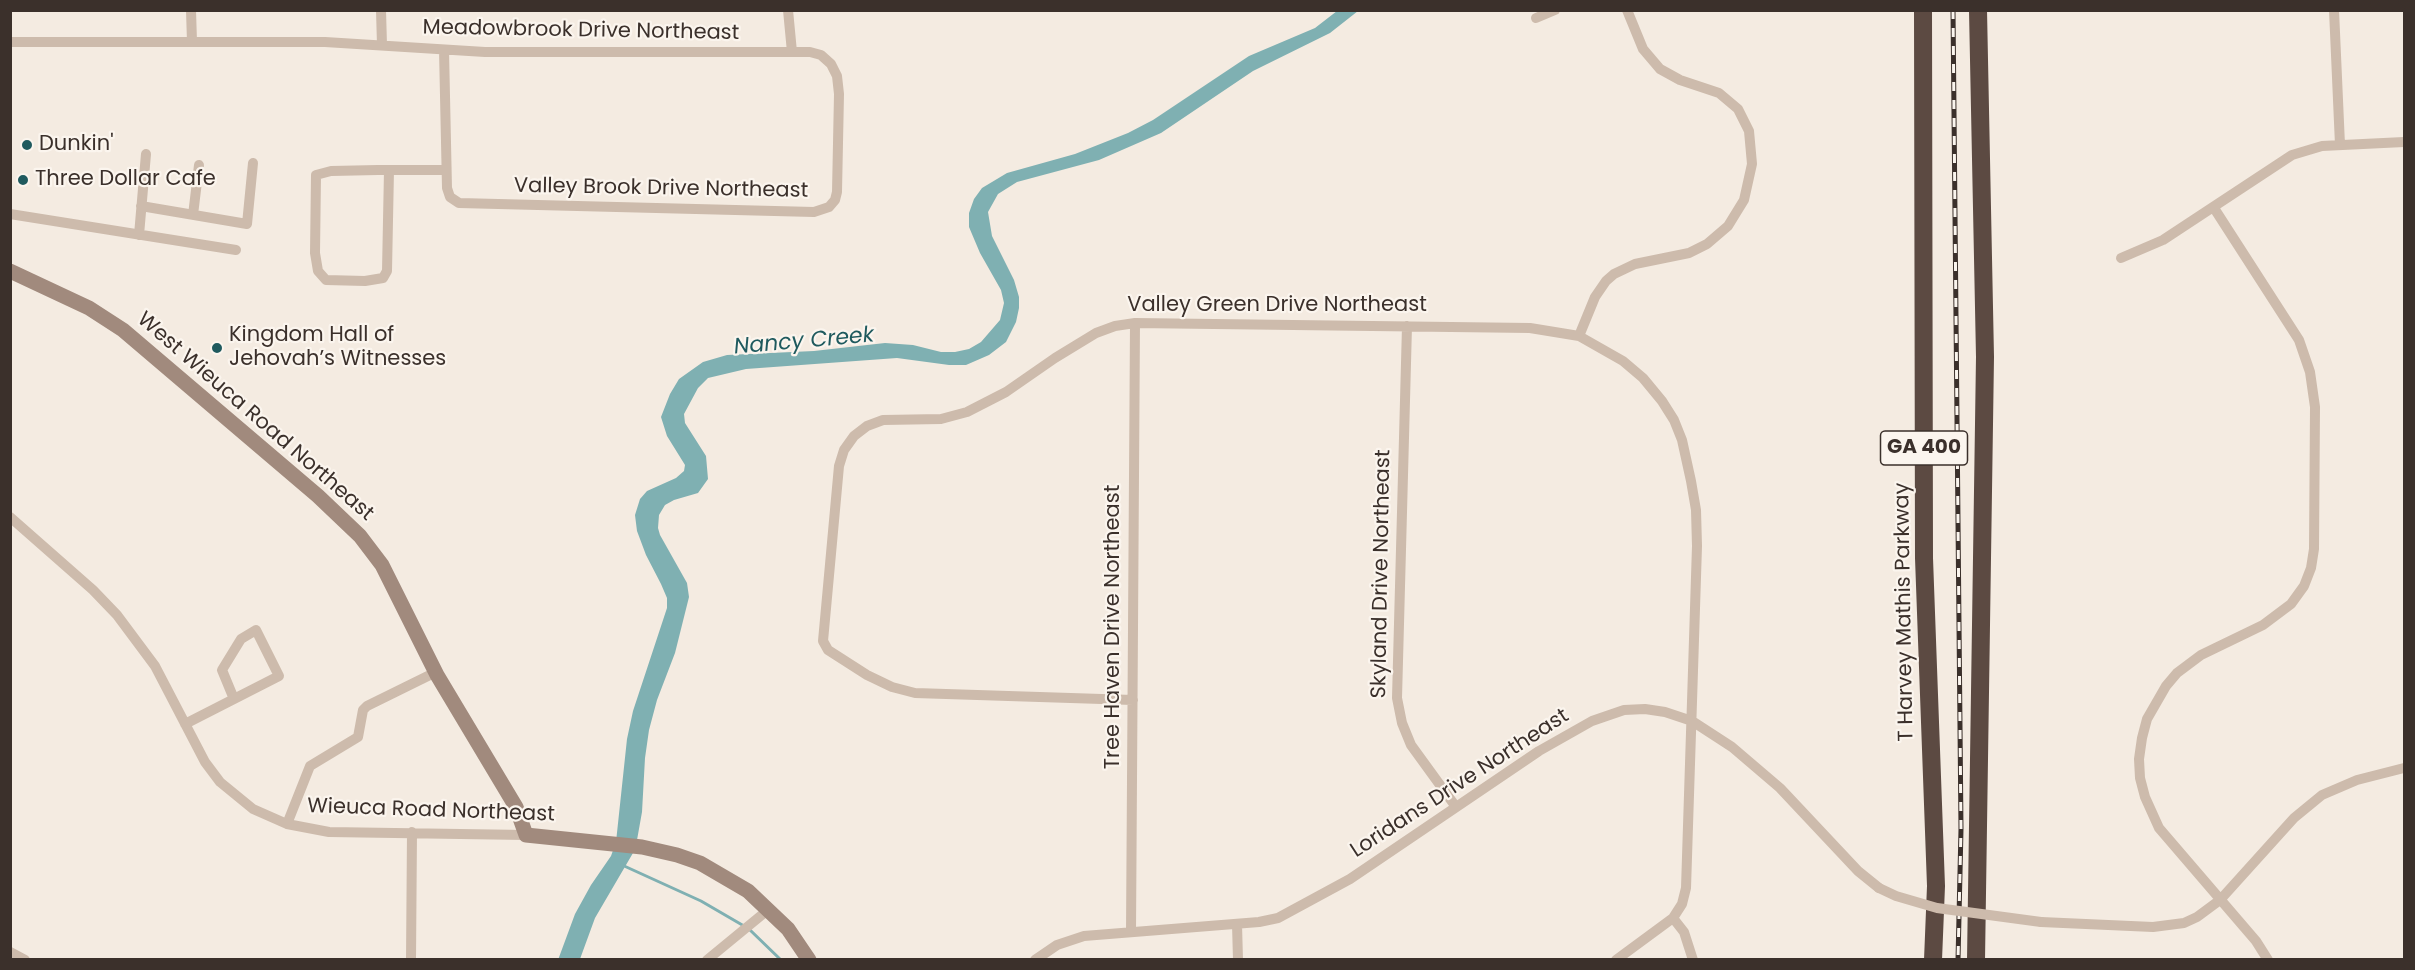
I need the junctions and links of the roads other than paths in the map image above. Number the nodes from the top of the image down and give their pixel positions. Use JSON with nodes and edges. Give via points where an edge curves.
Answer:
{"nodes":[{"id":1,"x":191,"y":10,"type":"edge"},
{"id":2,"x":381,"y":10,"type":"edge"},
{"id":3,"x":788,"y":10,"type":"edge"},
{"id":4,"x":1555,"y":10,"type":"edge"},
{"id":5,"x":1626,"y":10,"type":"edge"},
{"id":6,"x":1923,"y":10,"type":"edge"},
{"id":7,"x":1978,"y":10,"type":"edge"},
{"id":8,"x":2334,"y":10,"type":"edge"},
{"id":9,"x":1536,"y":18,"type":"dead end"},
{"id":10,"x":10,"y":42,"type":"edge"},
{"id":11,"x":192,"y":42,"type":"junction"},
{"id":12,"x":382,"y":45,"type":"junction"},
{"id":13,"x":444,"y":50,"type":"junction"},
{"id":14,"x":792,"y":52,"type":"junction"},
{"id":15,"x":2404,"y":142,"type":"edge"},
{"id":16,"x":2340,"y":145,"type":"junction"},
{"id":17,"x":146,"y":154,"type":"dead end"},
{"id":18,"x":253,"y":163,"type":"dead end"},
{"id":19,"x":199,"y":165,"type":"dead end"},
{"id":20,"x":389,"y":170,"type":"junction"},
{"id":21,"x":446,"y":170,"type":"junction"},
{"id":22,"x":141,"y":206,"type":"junction"},
{"id":23,"x":2214,"y":208,"type":"junction"},
{"id":24,"x":10,"y":214,"type":"edge"},
{"id":25,"x":193,"y":215,"type":"junction"},
{"id":26,"x":139,"y":235,"type":"junction"},
{"id":27,"x":236,"y":250,"type":"dead end"},
{"id":28,"x":2121,"y":258,"type":"dead end"},
{"id":29,"x":10,"y":271,"type":"edge"},
{"id":30,"x":1135,"y":323,"type":"junction"},
{"id":31,"x":1407,"y":326,"type":"junction"},
{"id":32,"x":1579,"y":336,"type":"junction"},
{"id":33,"x":10,"y":517,"type":"edge"},
{"id":34,"x":436,"y":672,"type":"junction"},
{"id":35,"x":234,"y":699,"type":"junction"},
{"id":36,"x":1132,"y":700,"type":"junction"},
{"id":37,"x":1692,"y":721,"type":"junction"},
{"id":38,"x":185,"y":724,"type":"junction"},
{"id":39,"x":2404,"y":768,"type":"edge"},
{"id":40,"x":1456,"y":807,"type":"junction"},
{"id":41,"x":287,"y":824,"type":"junction"},
{"id":42,"x":412,"y":832,"type":"junction"},
{"id":43,"x":526,"y":835,"type":"junction"},
{"id":44,"x":2220,"y":900,"type":"junction"},
{"id":45,"x":763,"y":913,"type":"junction"},
{"id":46,"x":1673,"y":918,"type":"junction"},
{"id":47,"x":1237,"y":924,"type":"junction"},
{"id":48,"x":1131,"y":932,"type":"junction"},
{"id":49,"x":10,"y":951,"type":"edge"},
{"id":50,"x":25,"y":960,"type":"edge"},
{"id":51,"x":411,"y":960,"type":"edge"},
{"id":52,"x":707,"y":960,"type":"edge"},
{"id":53,"x":809,"y":960,"type":"edge"},
{"id":54,"x":1035,"y":960,"type":"edge"},
{"id":55,"x":1238,"y":960,"type":"edge"},
{"id":56,"x":1616,"y":960,"type":"edge"},
{"id":57,"x":1693,"y":960,"type":"edge"},
{"id":58,"x":1933,"y":960,"type":"edge"},
{"id":59,"x":1976,"y":960,"type":"edge"},
{"id":60,"x":2268,"y":960,"type":"edge"}],
"edges":[{"from":1,"to":11,"type":"street"},
{"from":2,"to":12,"type":"street"},
{"from":3,"to":14,"type":"street"},
{"from":4,"to":9,"type":"street"},
{"from":5,"to":32,"type":"street","via":[[1643,49],[1660,69],[1719,93],[1738,109],[1749,130],[1752,164],[1744,200],[1728,226],[1689,253],[1635,264],[1614,274],[1595,297]]},
{"from":6,"to":58,"type":"highway","name":"T Harvey Mathis Parkway","number":"GA 400","via":[[1924,546],[1935,886]]},
{"from":7,"to":59,"type":"highway","number":"GA 400","via":[[1984,368]]},
{"from":8,"to":16,"type":"street"},
{"from":10,"to":11,"type":"street","name":"Meadowbrook Drive Northeast"},
{"from":11,"to":12,"type":"street","name":"Meadowbrook Drive Northeast"},
{"from":12,"to":13,"type":"street","name":"Meadowbrook Drive Northeast"},
{"from":13,"to":14,"type":"street","name":"Meadowbrook Drive Northeast"},
{"from":13,"to":21,"type":"street","name":"Valley Brook Drive Northeast"},
{"from":14,"to":21,"type":"street","name":"Valley Brook Drive Northeast","via":[[821,55],[837,76],[837,192],[835,200],[822,211],[465,205],[450,197]]},
{"from":15,"to":16,"type":"street"},
{"from":16,"to":23,"type":"street","via":[[2310,148],[2292,155]]},
{"from":17,"to":22,"type":"street"},
{"from":18,"to":25,"type":"street","via":[[247,224]]},
{"from":19,"to":25,"type":"street"},
{"from":20,"to":20,"type":"street","via":[[316,175],[315,253],[318,271],[326,280],[365,282],[384,278]]},
{"from":20,"to":21,"type":"street"},
{"from":22,"to":25,"type":"street"},
{"from":22,"to":26,"type":"street"},
{"from":23,"to":28,"type":"street","via":[[2163,240]]},
{"from":23,"to":44,"type":"street","via":[[2299,340],[2310,372],[2315,407],[2314,549],[2304,585],[2274,619],[2201,655],[2177,673],[2155,702],[2142,738],[2140,778],[2151,815],[2167,840]]},
{"from":24,"to":26,"type":"street"},
{"from":26,"to":27,"type":"street"},
{"from":29,"to":34,"type":"street","name":"West Wieuca Road Northeast","via":[[89,308],[123,330],[318,496],[372,549]]},
{"from":30,"to":31,"type":"street","name":"Valley Green Drive Northeast"},
{"from":30,"to":36,"type":"street","name":"Tree Haven Drive Northeast"},
{"from":30,"to":36,"type":"street","name":"Valley Green Drive Northeast","via":[[1096,333],[1006,392],[967,412],[941,419],[883,420],[854,436],[839,465],[823,642],[828,650],[867,675],[915,693]]},
{"from":31,"to":32,"type":"street","name":"Valley Green Drive Northeast","via":[[1530,327]]},
{"from":31,"to":40,"type":"street","name":"Skyland Drive Northeast","via":[[1396,698],[1411,745]]},
{"from":32,"to":37,"type":"street","name":"Valley Green Drive Northeast","via":[[1623,361],[1643,378],[1674,420],[1682,440],[1694,500],[1697,546]]},
{"from":33,"to":38,"type":"street","name":"Wieuca Road Northeast","via":[[116,613],[154,666]]},
{"from":34,"to":41,"type":"street","via":[[363,710],[358,736],[310,766]]},
{"from":34,"to":43,"type":"street","name":"West Wieuca Road Northeast","via":[[516,807]]},
{"from":35,"to":35,"type":"street","via":[[279,676],[256,630],[241,639],[222,670]]},
{"from":35,"to":38,"type":"street"},
{"from":36,"to":48,"type":"street","name":"Tree Haven Drive Northeast"},
{"from":37,"to":40,"type":"street","name":"Loridans Drive Northeast","via":[[1645,709],[1604,715],[1539,751]]},
{"from":37,"to":44,"type":"street","name":"Loridans Drive Northeast","bridge":true,"via":[[1760,769],[1858,871],[1896,896],[1937,908],[2041,922],[2138,927],[2169,926],[2197,917]]},
{"from":37,"to":46,"type":"street","name":"Valley Green Drive Northeast","via":[[1686,888]]},
{"from":38,"to":41,"type":"street","name":"Wieuca Road Northeast","via":[[220,782],[254,809]]},
{"from":39,"to":44,"type":"street","name":"Loridans Drive Northeast","via":[[2340,786],[2308,806]]},
{"from":40,"to":47,"type":"street","name":"Loridans Drive Northeast","via":[[1350,879],[1288,913]]},
{"from":41,"to":42,"type":"street","name":"Wieuca Road Northeast","via":[[329,832]]},
{"from":42,"to":43,"type":"street","name":"Wieuca Road Northeast"},
{"from":42,"to":51,"type":"street"},
{"from":43,"to":45,"type":"street","name":"Wieuca Road Northeast","via":[[642,847],[700,863],[748,891]]},
{"from":44,"to":60,"type":"street"},
{"from":45,"to":52,"type":"street"},
{"from":45,"to":53,"type":"street","name":"Wieuca Road Northeast","via":[[788,929]]},
{"from":46,"to":56,"type":"street"},
{"from":46,"to":57,"type":"street","via":[[1684,932]]},
{"from":47,"to":48,"type":"street","name":"Loridans Drive Northeast"},
{"from":47,"to":55,"type":"street"},
{"from":48,"to":54,"type":"street","name":"Loridans Drive Northeast","via":[[1071,939]]},
{"from":49,"to":50,"type":"street"}]}
